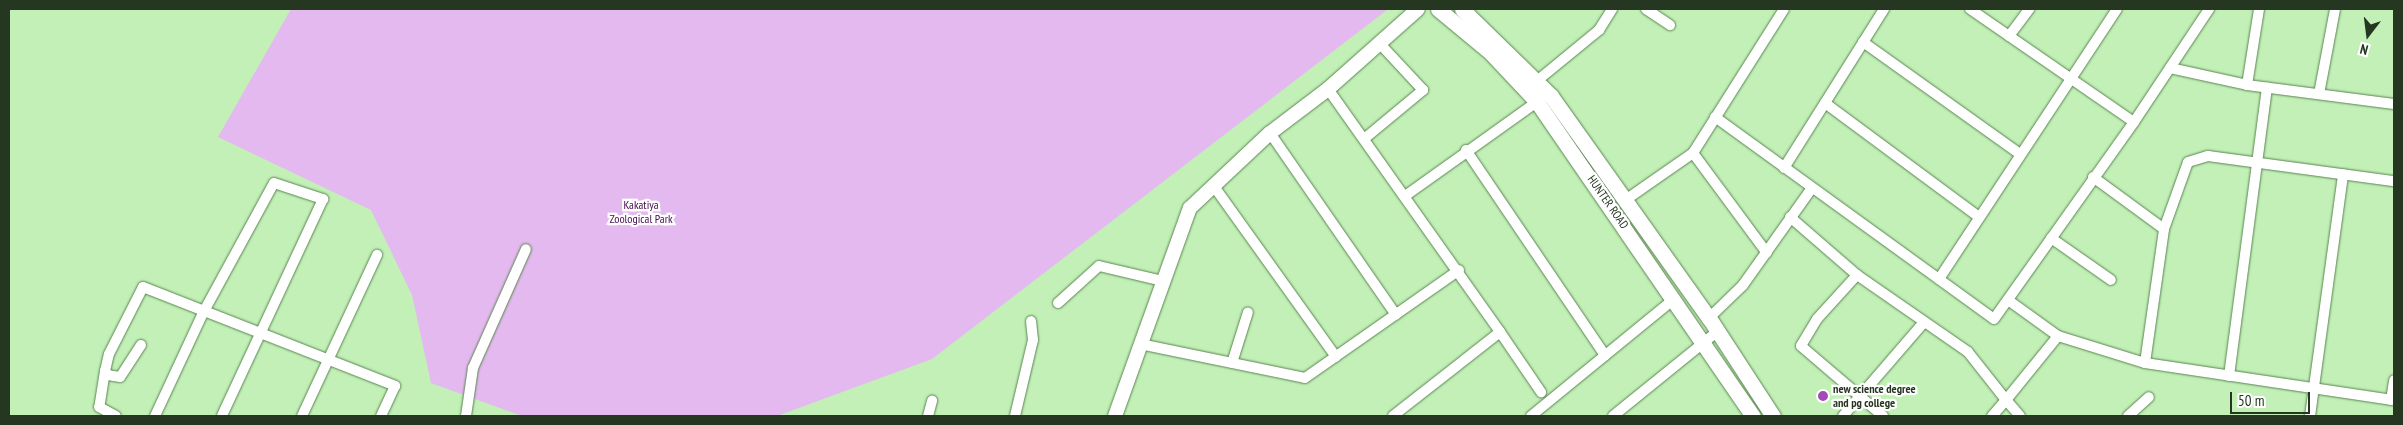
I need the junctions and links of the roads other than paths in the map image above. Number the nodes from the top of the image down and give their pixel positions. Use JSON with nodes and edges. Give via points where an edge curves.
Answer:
{"nodes":[{"id":1,"x":1418,"y":9,"type":"edge"},
{"id":2,"x":1438,"y":9,"type":"edge"},
{"id":3,"x":1462,"y":9,"type":"edge"},
{"id":4,"x":1612,"y":9,"type":"edge"},
{"id":5,"x":1646,"y":9,"type":"edge"},
{"id":6,"x":1784,"y":9,"type":"edge"},
{"id":7,"x":1884,"y":9,"type":"edge"},
{"id":8,"x":1970,"y":9,"type":"edge"},
{"id":9,"x":2029,"y":9,"type":"edge"},
{"id":10,"x":2117,"y":9,"type":"edge"},
{"id":11,"x":2209,"y":9,"type":"edge"},
{"id":12,"x":2259,"y":9,"type":"edge"},
{"id":13,"x":2336,"y":9,"type":"edge"},
{"id":14,"x":1670,"y":25,"type":"dead end"},
{"id":15,"x":2009,"y":36,"type":"junction"},
{"id":16,"x":1864,"y":42,"type":"junction"},
{"id":17,"x":1381,"y":45,"type":"junction"},
{"id":18,"x":2170,"y":68,"type":"junction"},
{"id":19,"x":2069,"y":78,"type":"junction"},
{"id":20,"x":1538,"y":80,"type":"junction"},
{"id":21,"x":2247,"y":85,"type":"junction"},
{"id":22,"x":2268,"y":87,"type":"junction"},
{"id":23,"x":1328,"y":89,"type":"junction"},
{"id":24,"x":2319,"y":94,"type":"junction"},
{"id":25,"x":1537,"y":102,"type":"junction"},
{"id":26,"x":1825,"y":103,"type":"junction"},
{"id":27,"x":2394,"y":104,"type":"edge"},
{"id":28,"x":1715,"y":117,"type":"junction"},
{"id":29,"x":2134,"y":122,"type":"junction"},
{"id":30,"x":1270,"y":133,"type":"junction"},
{"id":31,"x":1364,"y":139,"type":"junction"},
{"id":32,"x":1466,"y":150,"type":"junction"},
{"id":33,"x":1693,"y":153,"type":"junction"},
{"id":34,"x":2020,"y":154,"type":"junction"},
{"id":35,"x":2259,"y":162,"type":"junction"},
{"id":36,"x":1784,"y":168,"type":"junction"},
{"id":37,"x":2343,"y":174,"type":"junction"},
{"id":38,"x":2093,"y":177,"type":"junction"},
{"id":39,"x":2394,"y":181,"type":"edge"},
{"id":40,"x":1213,"y":185,"type":"junction"},
{"id":41,"x":1812,"y":188,"type":"junction"},
{"id":42,"x":1405,"y":196,"type":"junction"},
{"id":43,"x":1626,"y":211,"type":"junction"},
{"id":44,"x":1979,"y":216,"type":"junction"},
{"id":45,"x":1790,"y":217,"type":"junction"},
{"id":46,"x":2164,"y":229,"type":"junction"},
{"id":47,"x":2051,"y":238,"type":"junction"},
{"id":48,"x":526,"y":249,"type":"dead end"},
{"id":49,"x":1767,"y":253,"type":"junction"},
{"id":50,"x":377,"y":255,"type":"dead end"},
{"id":51,"x":1460,"y":270,"type":"junction"},
{"id":52,"x":1856,"y":275,"type":"junction"},
{"id":53,"x":1939,"y":279,"type":"junction"},
{"id":54,"x":2111,"y":280,"type":"dead end"},
{"id":55,"x":1163,"y":282,"type":"junction"},
{"id":56,"x":1674,"y":299,"type":"junction"},
{"id":57,"x":2008,"y":300,"type":"junction"},
{"id":58,"x":1058,"y":303,"type":"dead end"},
{"id":59,"x":1248,"y":312,"type":"dead end"},
{"id":60,"x":203,"y":313,"type":"junction"},
{"id":61,"x":1396,"y":315,"type":"junction"},
{"id":62,"x":1709,"y":318,"type":"junction"},
{"id":63,"x":1031,"y":321,"type":"dead end"},
{"id":64,"x":1924,"y":322,"type":"junction"},
{"id":65,"x":1718,"y":331,"type":"junction"},
{"id":66,"x":1500,"y":332,"type":"junction"},
{"id":67,"x":260,"y":335,"type":"junction"},
{"id":68,"x":2058,"y":336,"type":"junction"},
{"id":69,"x":1703,"y":343,"type":"junction"},
{"id":70,"x":1140,"y":344,"type":"junction"},
{"id":71,"x":141,"y":345,"type":"dead end"},
{"id":72,"x":1605,"y":355,"type":"junction"},
{"id":73,"x":1336,"y":357,"type":"junction"},
{"id":74,"x":328,"y":360,"type":"junction"},
{"id":75,"x":1232,"y":363,"type":"junction"},
{"id":76,"x":2146,"y":363,"type":"junction"},
{"id":77,"x":105,"y":371,"type":"junction"},
{"id":78,"x":2229,"y":376,"type":"junction"},
{"id":79,"x":2394,"y":380,"type":"edge"},
{"id":80,"x":2315,"y":388,"type":"junction"},
{"id":81,"x":1541,"y":392,"type":"dead end"},
{"id":82,"x":1861,"y":395,"type":"junction"},
{"id":83,"x":2149,"y":397,"type":"dead end"},
{"id":84,"x":2006,"y":400,"type":"junction"},
{"id":85,"x":2392,"y":400,"type":"edge"},
{"id":86,"x":932,"y":401,"type":"dead end"},
{"id":87,"x":1751,"y":415,"type":"edge"},
{"id":88,"x":116,"y":416,"type":"edge"},
{"id":89,"x":155,"y":416,"type":"edge"},
{"id":90,"x":222,"y":416,"type":"edge"},
{"id":91,"x":302,"y":416,"type":"edge"},
{"id":92,"x":381,"y":416,"type":"edge"},
{"id":93,"x":466,"y":416,"type":"edge"},
{"id":94,"x":928,"y":416,"type":"edge"},
{"id":95,"x":1016,"y":416,"type":"edge"},
{"id":96,"x":1115,"y":416,"type":"edge"},
{"id":97,"x":1393,"y":416,"type":"edge"},
{"id":98,"x":1531,"y":416,"type":"edge"},
{"id":99,"x":1613,"y":416,"type":"edge"},
{"id":100,"x":1773,"y":416,"type":"edge"},
{"id":101,"x":1843,"y":416,"type":"edge"},
{"id":102,"x":1883,"y":416,"type":"edge"},
{"id":103,"x":1992,"y":416,"type":"edge"},
{"id":104,"x":2020,"y":416,"type":"edge"},
{"id":105,"x":2128,"y":416,"type":"edge"},
{"id":106,"x":2310,"y":416,"type":"edge"}],
"edges":[{"from":1,"to":17,"type":"street"},
{"from":2,"to":25,"type":"main road","name":"HUNTER ROAD","via":[[1490,53]]},
{"from":3,"to":20,"type":"main road","name":"HUNTER ROAD"},
{"from":4,"to":20,"type":"street","via":[[1599,30]]},
{"from":5,"to":14,"type":"street"},
{"from":6,"to":28,"type":"street"},
{"from":7,"to":16,"type":"street"},
{"from":8,"to":15,"type":"street"},
{"from":9,"to":15,"type":"street"},
{"from":10,"to":19,"type":"street"},
{"from":11,"to":18,"type":"street"},
{"from":12,"to":21,"type":"street"},
{"from":13,"to":24,"type":"street"},
{"from":15,"to":19,"type":"street"},
{"from":16,"to":26,"type":"street"},
{"from":16,"to":34,"type":"street"},
{"from":17,"to":23,"type":"street"},
{"from":17,"to":31,"type":"street","via":[[1423,90]]},
{"from":18,"to":21,"type":"street"},
{"from":18,"to":29,"type":"street"},
{"from":19,"to":29,"type":"street"},
{"from":19,"to":34,"type":"street"},
{"from":20,"to":43,"type":"main road","name":"HUNTER ROAD"},
{"from":21,"to":22,"type":"street"},
{"from":22,"to":24,"type":"street"},
{"from":22,"to":35,"type":"street"},
{"from":23,"to":30,"type":"street"},
{"from":23,"to":31,"type":"street"},
{"from":24,"to":27,"type":"street"},
{"from":25,"to":32,"type":"street"},
{"from":25,"to":43,"type":"main road","name":"HUNTER ROAD"},
{"from":26,"to":36,"type":"street"},
{"from":26,"to":44,"type":"street"},
{"from":28,"to":33,"type":"street"},
{"from":28,"to":36,"type":"street"},
{"from":29,"to":38,"type":"street"},
{"from":30,"to":40,"type":"street"},
{"from":30,"to":61,"type":"street"},
{"from":31,"to":42,"type":"street"},
{"from":32,"to":42,"type":"street"},
{"from":32,"to":72,"type":"street"},
{"from":33,"to":43,"type":"street"},
{"from":33,"to":49,"type":"street"},
{"from":34,"to":44,"type":"street"},
{"from":35,"to":37,"type":"street"},
{"from":35,"to":46,"type":"street","via":[[2208,156],[2188,162]]},
{"from":35,"to":78,"type":"street"},
{"from":36,"to":41,"type":"street"},
{"from":37,"to":39,"type":"street"},
{"from":37,"to":80,"type":"street"},
{"from":38,"to":46,"type":"street"},
{"from":38,"to":47,"type":"street"},
{"from":40,"to":55,"type":"street","via":[[1190,208]]},
{"from":40,"to":73,"type":"street"},
{"from":41,"to":45,"type":"street"},
{"from":41,"to":53,"type":"street"},
{"from":42,"to":51,"type":"street"},
{"from":43,"to":56,"type":"main road","name":"HUNTER ROAD"},
{"from":43,"to":62,"type":"main road","name":"HUNTER ROAD"},
{"from":44,"to":53,"type":"street"},
{"from":45,"to":49,"type":"street"},
{"from":45,"to":52,"type":"street"},
{"from":46,"to":76,"type":"street"},
{"from":47,"to":54,"type":"street"},
{"from":47,"to":57,"type":"street"},
{"from":48,"to":93,"type":"street","via":[[473,368]]},
{"from":49,"to":62,"type":"street","via":[[1743,285]]},
{"from":50,"to":74,"type":"street"},
{"from":51,"to":61,"type":"street"},
{"from":51,"to":66,"type":"street"},
{"from":52,"to":64,"type":"street"},
{"from":52,"to":82,"type":"street","via":[[1818,319],[1801,346]]},
{"from":53,"to":57,"type":"street","via":[[1994,318]]},
{"from":55,"to":58,"type":"street","via":[[1099,266]]},
{"from":55,"to":70,"type":"street"},
{"from":56,"to":69,"type":"main road","name":"HUNTER ROAD"},
{"from":56,"to":72,"type":"street"},
{"from":57,"to":68,"type":"street"},
{"from":59,"to":75,"type":"street"},
{"from":60,"to":67,"type":"street"},
{"from":60,"to":67,"type":"street","via":[[274,182],[323,199]]},
{"from":60,"to":77,"type":"street","via":[[140,288]]},
{"from":60,"to":89,"type":"street"},
{"from":61,"to":73,"type":"street"},
{"from":62,"to":65,"type":"main road","name":"HUNTER ROAD"},
{"from":63,"to":95,"type":"street","via":[[1033,340]]},
{"from":64,"to":82,"type":"street"},
{"from":64,"to":84,"type":"street","via":[[1968,352]]},
{"from":65,"to":69,"type":"street"},
{"from":65,"to":100,"type":"main road","name":"HUNTER ROAD"},
{"from":66,"to":81,"type":"street"},
{"from":66,"to":97,"type":"street"},
{"from":67,"to":74,"type":"street"},
{"from":67,"to":90,"type":"street"},
{"from":68,"to":76,"type":"street"},
{"from":68,"to":84,"type":"street"},
{"from":69,"to":87,"type":"main road","name":"HUNTER ROAD"},
{"from":69,"to":99,"type":"street"},
{"from":70,"to":75,"type":"street"},
{"from":70,"to":96,"type":"street"},
{"from":71,"to":77,"type":"street","via":[[120,377],[115,379]]},
{"from":72,"to":98,"type":"street"},
{"from":73,"to":75,"type":"street","via":[[1305,378]]},
{"from":74,"to":91,"type":"street"},
{"from":74,"to":92,"type":"street","via":[[395,386]]},
{"from":76,"to":78,"type":"street"},
{"from":77,"to":88,"type":"street","via":[[99,407]]},
{"from":78,"to":80,"type":"street"},
{"from":79,"to":85,"type":"street"},
{"from":80,"to":85,"type":"street"},
{"from":80,"to":106,"type":"street"},
{"from":82,"to":101,"type":"street"},
{"from":82,"to":102,"type":"street"},
{"from":83,"to":105,"type":"street"},
{"from":84,"to":103,"type":"street"},
{"from":84,"to":104,"type":"street"},
{"from":86,"to":94,"type":"street"}]}
